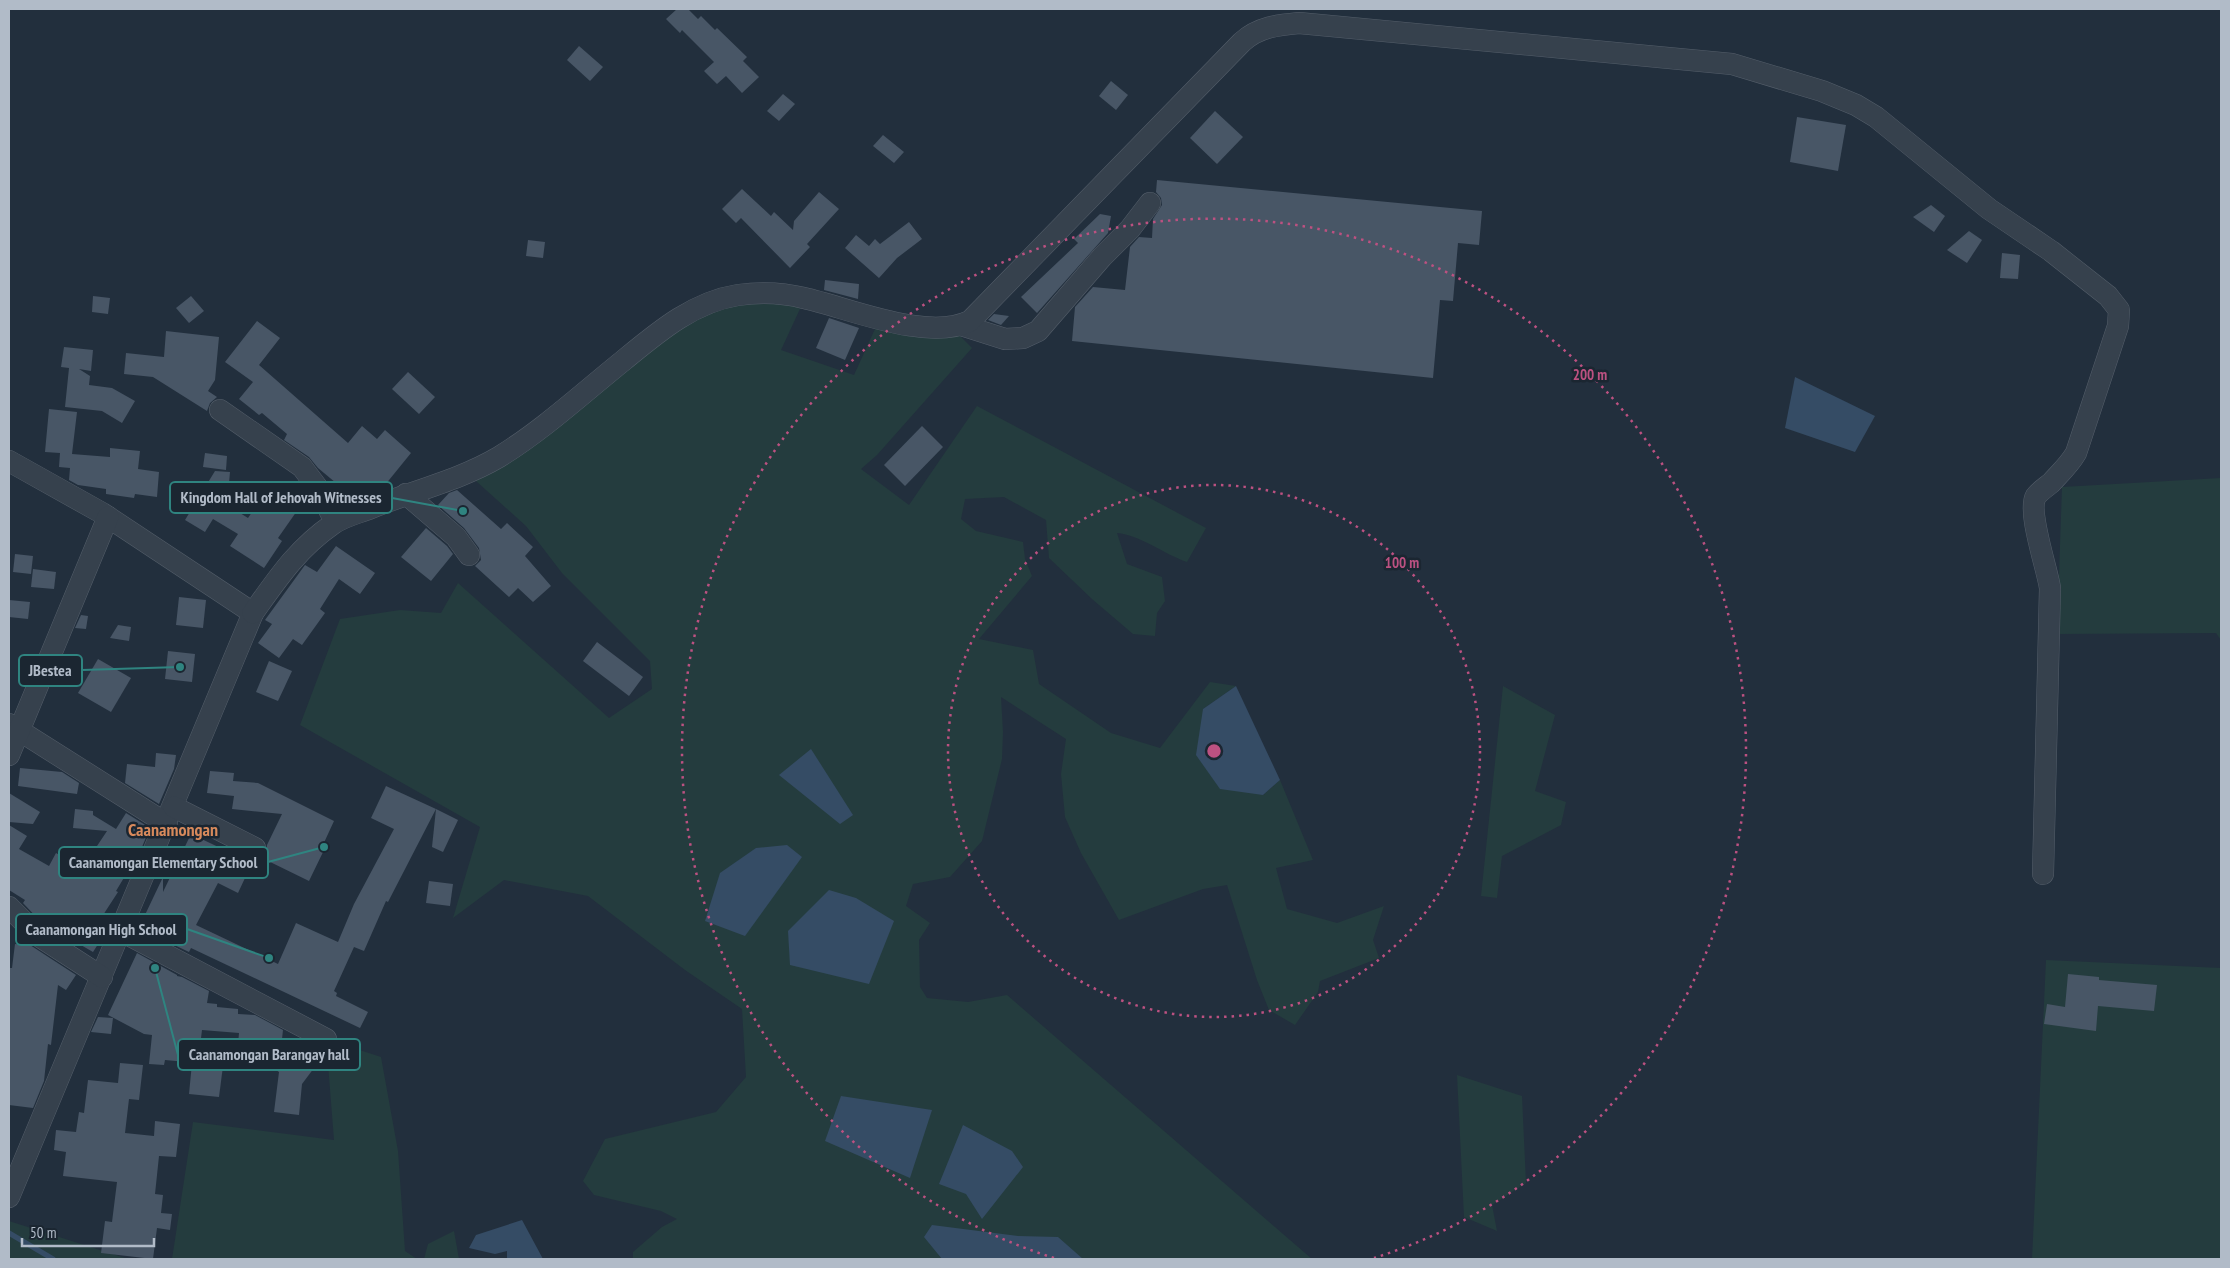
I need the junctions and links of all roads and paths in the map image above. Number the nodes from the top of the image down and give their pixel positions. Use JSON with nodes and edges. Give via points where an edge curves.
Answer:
{"nodes":[{"id":1,"x":1150,"y":202,"type":"dead end"},
{"id":2,"x":961,"y":325,"type":"junction"},
{"id":3,"x":220,"y":410,"type":"dead end"},
{"id":4,"x":9,"y":460,"type":"edge"},
{"id":5,"x":406,"y":494,"type":"junction"},
{"id":6,"x":108,"y":517,"type":"junction"},
{"id":7,"x":335,"y":522,"type":"junction"},
{"id":8,"x":469,"y":555,"type":"dead end"},
{"id":9,"x":254,"y":613,"type":"junction"},
{"id":10,"x":14,"y":727,"type":"edge"},
{"id":11,"x":9,"y":755,"type":"edge"},
{"id":12,"x":170,"y":815,"type":"junction"},
{"id":13,"x":255,"y":848,"type":"dead end"},
{"id":14,"x":2043,"y":874,"type":"dead end"},
{"id":15,"x":9,"y":907,"type":"edge"},
{"id":16,"x":121,"y":931,"type":"junction"},
{"id":17,"x":102,"y":977,"type":"junction"},
{"id":18,"x":326,"y":1039,"type":"dead end"},
{"id":19,"x":9,"y":1197,"type":"edge"}],
"edges":[{"from":1,"to":2,"type":"street","via":[[1130,229],[1038,331],[1023,338],[1005,339]]},
{"from":2,"to":5,"type":"street","via":[[925,327],[786,295],[739,295],[715,301],[672,322],[500,456]]},
{"from":2,"to":14,"type":"street","via":[[970,321],[1242,42],[1260,30],[1277,25],[1299,23],[1732,64],[1822,90],[1856,105],[1886,124],[1989,209],[2051,251],[2108,296],[2119,310],[2118,326],[2076,453],[2067,467],[2036,497],[2033,508],[2050,588]]},
{"from":3,"to":7,"type":"street","via":[[302,467],[320,491]]},
{"from":4,"to":6,"type":"street"},
{"from":5,"to":7,"type":"street"},
{"from":5,"to":8,"type":"street","via":[[456,537]]},
{"from":6,"to":9,"type":"street"},
{"from":6,"to":10,"type":"street"},
{"from":7,"to":9,"type":"street","via":[[287,565]]},
{"from":9,"to":12,"type":"street"},
{"from":10,"to":11,"type":"street"},
{"from":10,"to":12,"type":"street"},
{"from":12,"to":13,"type":"street"},
{"from":12,"to":16,"type":"street"},
{"from":15,"to":17,"type":"street","via":[[37,935]]},
{"from":16,"to":17,"type":"street"},
{"from":16,"to":18,"type":"street"},
{"from":17,"to":19,"type":"street"}]}
